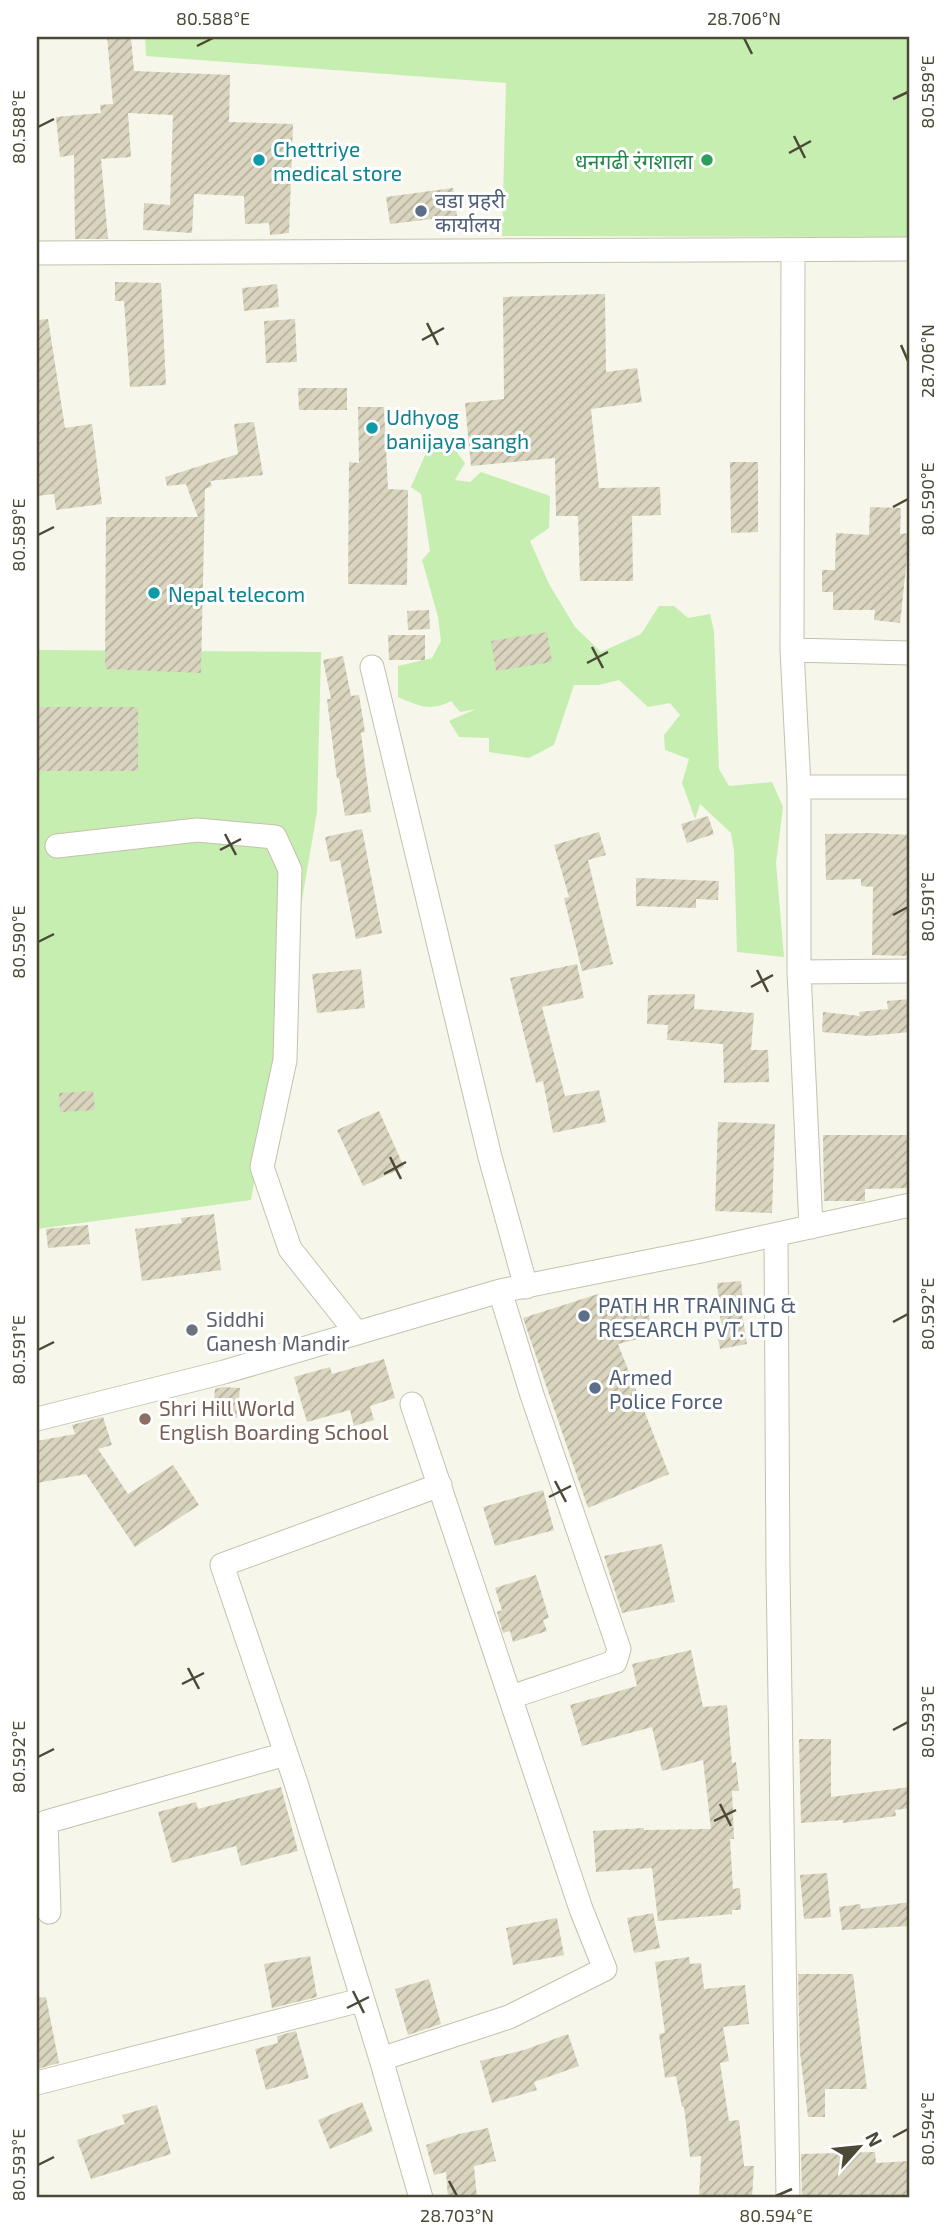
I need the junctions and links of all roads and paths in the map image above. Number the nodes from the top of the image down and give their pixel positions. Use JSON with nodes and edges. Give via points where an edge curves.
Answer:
{"nodes":[{"id":1,"x":910,"y":249,"type":"edge"},
{"id":2,"x":793,"y":250,"type":"junction"},
{"id":3,"x":37,"y":253,"type":"edge"},
{"id":4,"x":792,"y":650,"type":"junction"},
{"id":5,"x":910,"y":653,"type":"edge"},
{"id":6,"x":372,"y":667,"type":"dead end"},
{"id":7,"x":799,"y":787,"type":"junction"},
{"id":8,"x":910,"y":787,"type":"edge"},
{"id":9,"x":57,"y":846,"type":"dead end"},
{"id":10,"x":910,"y":971,"type":"edge"},
{"id":11,"x":799,"y":972,"type":"junction"},
{"id":12,"x":910,"y":1205,"type":"edge"},
{"id":13,"x":811,"y":1227,"type":"junction"},
{"id":14,"x":776,"y":1235,"type":"junction"},
{"id":15,"x":526,"y":1287,"type":"junction"},
{"id":16,"x":500,"y":1291,"type":"junction"},
{"id":17,"x":356,"y":1332,"type":"junction"},
{"id":18,"x":412,"y":1404,"type":"dead end"},
{"id":19,"x":37,"y":1419,"type":"edge"},
{"id":20,"x":440,"y":1486,"type":"junction"},
{"id":21,"x":510,"y":1697,"type":"junction"},
{"id":22,"x":286,"y":1754,"type":"junction"},
{"id":23,"x":48,"y":1912,"type":"dead end"},
{"id":24,"x":361,"y":2000,"type":"junction"},
{"id":25,"x":381,"y":2059,"type":"junction"},
{"id":26,"x":37,"y":2083,"type":"edge"},
{"id":27,"x":421,"y":2198,"type":"edge"},
{"id":28,"x":788,"y":2198,"type":"edge"}],
"edges":[{"from":1,"to":2,"type":"street"},
{"from":2,"to":3,"type":"street"},
{"from":2,"to":4,"type":"street"},
{"from":4,"to":5,"type":"street"},
{"from":4,"to":7,"type":"street"},
{"from":6,"to":15,"type":"street","via":[[490,1157]]},
{"from":7,"to":8,"type":"street"},
{"from":7,"to":11,"type":"street"},
{"from":9,"to":17,"type":"street","via":[[198,830],[275,838],[290,870],[285,1060],[262,1167],[290,1249]]},
{"from":10,"to":11,"type":"street"},
{"from":11,"to":13,"type":"street"},
{"from":12,"to":13,"type":"street"},
{"from":13,"to":14,"type":"street"},
{"from":14,"to":15,"type":"street"},
{"from":14,"to":28,"type":"street"},
{"from":15,"to":16,"type":"street"},
{"from":16,"to":17,"type":"street"},
{"from":16,"to":21,"type":"street","via":[[619,1649],[615,1662]]},
{"from":17,"to":19,"type":"street","via":[[224,1372]]},
{"from":18,"to":20,"type":"street"},
{"from":20,"to":21,"type":"street"},
{"from":20,"to":22,"type":"street","via":[[222,1565]]},
{"from":21,"to":25,"type":"street","via":[[605,1969],[509,2017]]},
{"from":22,"to":23,"type":"street","via":[[46,1822]]},
{"from":22,"to":24,"type":"street"},
{"from":24,"to":25,"type":"street"},
{"from":24,"to":26,"type":"street"},
{"from":25,"to":27,"type":"street"}]}
